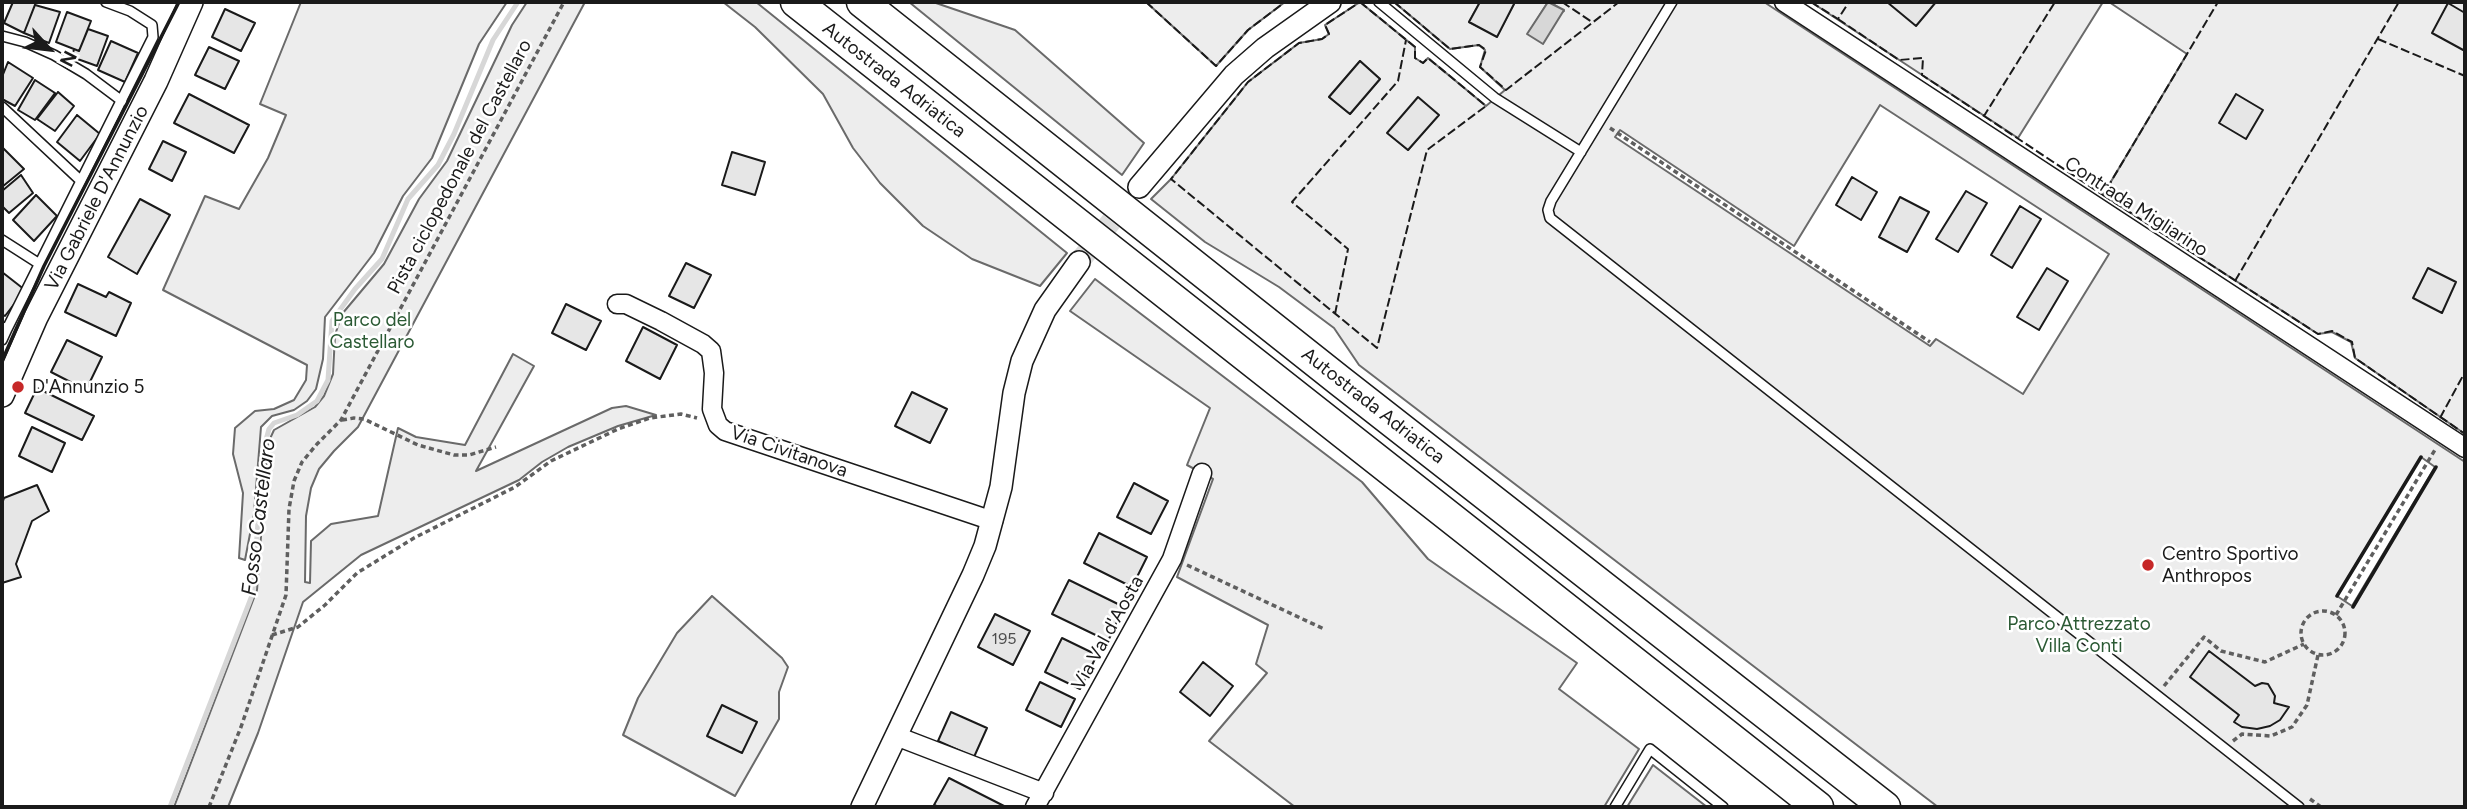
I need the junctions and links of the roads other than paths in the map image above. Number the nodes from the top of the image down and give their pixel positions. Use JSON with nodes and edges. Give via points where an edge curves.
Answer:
{"nodes":[{"id":1,"x":106,"y":2,"type":"edge"},
{"id":2,"x":191,"y":2,"type":"edge"},
{"id":3,"x":796,"y":2,"type":"edge"},
{"id":4,"x":862,"y":2,"type":"edge"},
{"id":5,"x":1330,"y":2,"type":"edge"},
{"id":6,"x":1378,"y":2,"type":"edge"},
{"id":7,"x":1672,"y":2,"type":"edge"},
{"id":8,"x":1784,"y":2,"type":"edge"},
{"id":9,"x":2,"y":36,"type":"edge"},
{"id":10,"x":122,"y":101,"type":"junction"},
{"id":11,"x":2,"y":107,"type":"edge"},
{"id":12,"x":1581,"y":152,"type":"junction"},
{"id":13,"x":80,"y":180,"type":"junction"},
{"id":14,"x":1139,"y":187,"type":"tunnel mouth"},
{"id":15,"x":2,"y":240,"type":"edge"},
{"id":16,"x":1079,"y":262,"type":"tunnel mouth"},
{"id":17,"x":38,"y":263,"type":"junction"},
{"id":18,"x":617,"y":304,"type":"dead end"},
{"id":19,"x":4,"y":328,"type":"edge"},
{"id":20,"x":2,"y":340,"type":"edge"},
{"id":21,"x":2,"y":395,"type":"edge"},
{"id":22,"x":2465,"y":448,"type":"edge"},
{"id":23,"x":1202,"y":473,"type":"dead end"},
{"id":24,"x":993,"y":521,"type":"junction"},
{"id":25,"x":896,"y":736,"type":"junction"},
{"id":26,"x":1040,"y":800,"type":"edge"},
{"id":27,"x":862,"y":807,"type":"edge"},
{"id":28,"x":1615,"y":807,"type":"edge"},
{"id":29,"x":1723,"y":807,"type":"edge"},
{"id":30,"x":1818,"y":807,"type":"edge"},
{"id":31,"x":1885,"y":807,"type":"edge"},
{"id":32,"x":2299,"y":807,"type":"edge"}],
"edges":[{"from":1,"to":10,"type":"lane","via":[[152,25],[154,31]]},
{"from":2,"to":21,"type":"main road","name":"Via Gabriele D'Annunzio"},
{"from":3,"to":30,"type":"highway","name":"Autostrada Adriatica"},
{"from":4,"to":31,"type":"highway","name":"Autostrada Adriatica"},
{"from":5,"to":14,"type":"street","via":[[1234,75]]},
{"from":6,"to":12,"type":"lane","via":[[1495,98]]},
{"from":7,"to":12,"type":"lane"},
{"from":8,"to":22,"type":"street","name":"Contrada Migliarino"},
{"from":9,"to":10,"type":"lane","via":[[54,55]]},
{"from":10,"to":13,"type":"lane"},
{"from":11,"to":13,"type":"lane"},
{"from":12,"to":32,"type":"lane","via":[[1548,210],[1556,225]]},
{"from":13,"to":17,"type":"lane"},
{"from":15,"to":17,"type":"lane"},
{"from":16,"to":24,"type":"street","via":[[1045,310],[1022,361]]},
{"from":17,"to":19,"type":"lane"},
{"from":18,"to":24,"type":"street","name":"Via Civitanova","via":[[661,321],[711,351],[712,409],[718,425]]},
{"from":19,"to":20,"type":"lane"},
{"from":23,"to":26,"type":"street","name":"Via Val d'Aosta","via":[[1172,559]]},
{"from":24,"to":25,"type":"street","via":[[973,575]]},
{"from":25,"to":26,"type":"street"},
{"from":25,"to":27,"type":"street"},
{"from":28,"to":29,"type":"lane","via":[[1650,749]]}]}
